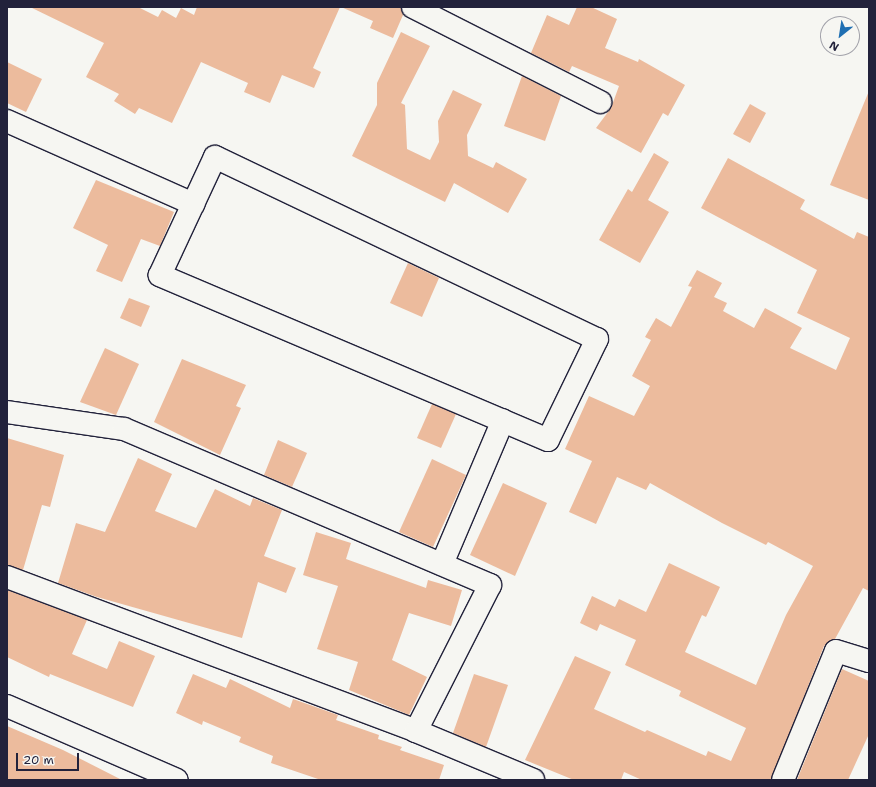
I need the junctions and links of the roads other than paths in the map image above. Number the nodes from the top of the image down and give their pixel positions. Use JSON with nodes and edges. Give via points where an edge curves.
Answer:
{"nodes":[{"id":1,"x":413,"y":7,"type":"edge"},
{"id":2,"x":600,"y":102,"type":"dead end"},
{"id":3,"x":7,"y":121,"type":"edge"},
{"id":4,"x":193,"y":204,"type":"junction"},
{"id":5,"x":7,"y":412,"type":"edge"},
{"id":6,"x":503,"y":420,"type":"junction"},
{"id":7,"x":442,"y":564,"type":"junction"},
{"id":8,"x":7,"y":577,"type":"edge"},
{"id":9,"x":869,"y":661,"type":"edge"},
{"id":10,"x":7,"y":706,"type":"edge"},
{"id":11,"x":416,"y":731,"type":"junction"},
{"id":12,"x":177,"y":780,"type":"edge"},
{"id":13,"x":533,"y":780,"type":"edge"},
{"id":14,"x":783,"y":780,"type":"edge"}],
"edges":[{"from":1,"to":2,"type":"street"},
{"from":3,"to":4,"type":"street"},
{"from":4,"to":6,"type":"street","via":[[160,275]]},
{"from":4,"to":6,"type":"street","via":[[215,157],[597,339],[548,440]]},
{"from":5,"to":7,"type":"street","via":[[124,429]]},
{"from":6,"to":7,"type":"street"},
{"from":7,"to":11,"type":"street","via":[[490,585]]},
{"from":8,"to":11,"type":"street"},
{"from":9,"to":14,"type":"street","via":[[836,650]]},
{"from":10,"to":12,"type":"street"},
{"from":11,"to":13,"type":"street"}]}
